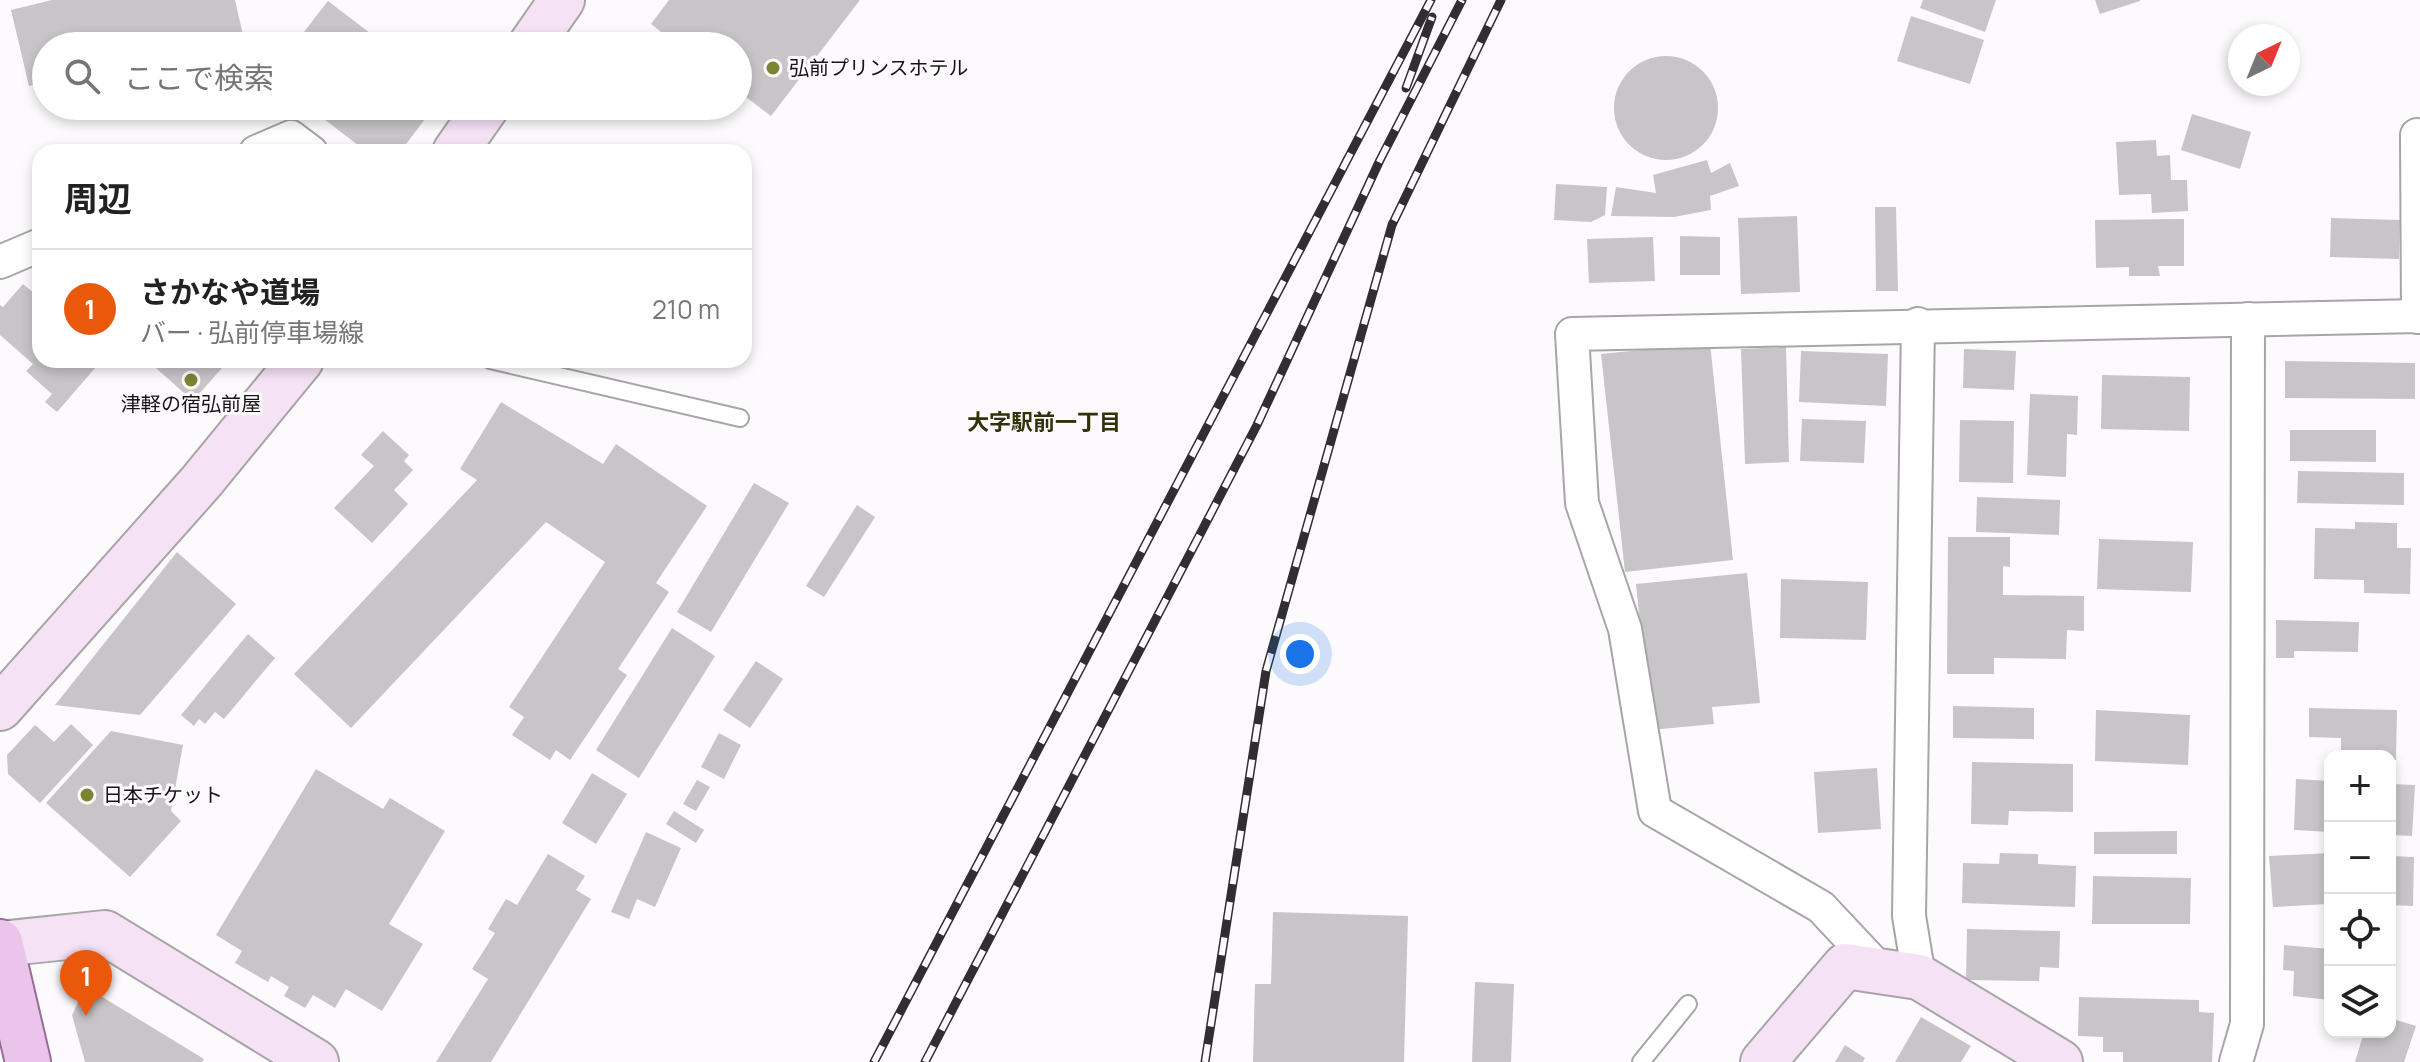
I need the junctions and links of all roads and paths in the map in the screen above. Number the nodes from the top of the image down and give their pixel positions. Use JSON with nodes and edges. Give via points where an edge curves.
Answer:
{"nodes":[{"id":1,"x":562,"y":0,"type":"edge"},
{"id":2,"x":540,"y":32,"type":"edge"},
{"id":3,"x":477,"y":120,"type":"edge"},
{"id":4,"x":2417,"y":135,"type":"dead end"},
{"id":5,"x":275,"y":144,"type":"edge"},
{"id":6,"x":300,"y":144,"type":"edge"},
{"id":7,"x":461,"y":144,"type":"edge"},
{"id":8,"x":32,"y":248,"type":"edge"},
{"id":9,"x":0,"y":262,"type":"edge"},
{"id":10,"x":2419,"y":316,"type":"edge"},
{"id":11,"x":2248,"y":319,"type":"junction"},
{"id":12,"x":1918,"y":324,"type":"junction"},
{"id":13,"x":294,"y":368,"type":"edge"},
{"id":14,"x":524,"y":368,"type":"edge"},
{"id":15,"x":740,"y":418,"type":"dead end"},
{"id":16,"x":0,"y":708,"type":"edge"},
{"id":17,"x":0,"y":943,"type":"edge"},
{"id":18,"x":1900,"y":974,"type":"junction"},
{"id":19,"x":1688,"y":1004,"type":"dead end"},
{"id":20,"x":2010,"y":1049,"type":"edge"},
{"id":21,"x":28,"y":1062,"type":"edge"},
{"id":22,"x":316,"y":1062,"type":"edge"},
{"id":23,"x":1641,"y":1062,"type":"edge"},
{"id":24,"x":1763,"y":1062,"type":"edge"},
{"id":25,"x":2060,"y":1062,"type":"edge"},
{"id":26,"x":2236,"y":1062,"type":"edge"}],
"edges":[{"from":1,"to":2,"type":"street"},
{"from":3,"to":7,"type":"street"},
{"from":4,"to":10,"type":"street"},
{"from":5,"to":6,"type":"street","via":[[291,137]]},
{"from":8,"to":9,"type":"street"},
{"from":10,"to":11,"type":"street"},
{"from":11,"to":12,"type":"street"},
{"from":11,"to":26,"type":"street","via":[[2247,1024]]},
{"from":12,"to":18,"type":"street","via":[[1909,916]]},
{"from":12,"to":18,"type":"street","via":[[1572,334],[1582,503],[1625,629],[1655,811],[1821,907]]},
{"from":13,"to":16,"type":"street"},
{"from":14,"to":15,"type":"lane"},
{"from":17,"to":21,"type":"main road"},
{"from":17,"to":22,"type":"street","via":[[105,933]]},
{"from":18,"to":20,"type":"street"},
{"from":18,"to":24,"type":"street","via":[[1845,966]]},
{"from":19,"to":23,"type":"lane"},
{"from":20,"to":25,"type":"street"}]}
